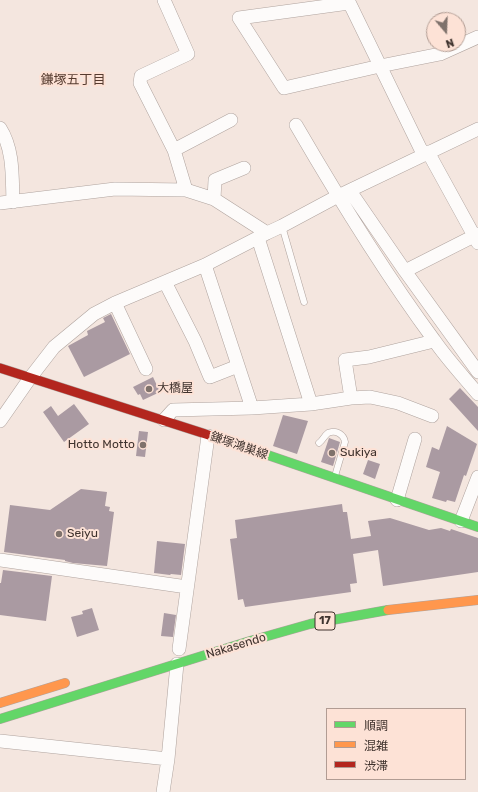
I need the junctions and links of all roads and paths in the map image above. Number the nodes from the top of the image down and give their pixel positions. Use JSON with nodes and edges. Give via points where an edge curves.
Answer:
{"nodes":[{"id":1,"x":164,"y":0,"type":"edge"},
{"id":2,"x":348,"y":1,"type":"edge"},
{"id":3,"x":478,"y":37,"type":"edge"},
{"id":4,"x":380,"y":66,"type":"junction"},
{"id":5,"x":231,"y":120,"type":"dead end"},
{"id":6,"x":296,"y":125,"type":"dead end"},
{"id":7,"x":0,"y":128,"type":"edge"},
{"id":8,"x":478,"y":129,"type":"edge"},
{"id":9,"x":174,"y":150,"type":"junction"},
{"id":10,"x":425,"y":153,"type":"junction"},
{"id":11,"x":244,"y":168,"type":"dead end"},
{"id":12,"x":186,"y":190,"type":"junction"},
{"id":13,"x":350,"y":191,"type":"junction"},
{"id":14,"x":338,"y":196,"type":"junction"},
{"id":15,"x":214,"y":199,"type":"junction"},
{"id":16,"x":6,"y":203,"type":"edge"},
{"id":17,"x":282,"y":226,"type":"junction"},
{"id":18,"x":262,"y":235,"type":"junction"},
{"id":19,"x":476,"y":237,"type":"edge"},
{"id":20,"x":205,"y":264,"type":"junction"},
{"id":21,"x":405,"y":271,"type":"junction"},
{"id":22,"x":165,"y":282,"type":"junction"},
{"id":23,"x":304,"y":302,"type":"dead end"},
{"id":24,"x":115,"y":303,"type":"junction"},
{"id":25,"x":434,"y":341,"type":"junction"},
{"id":26,"x":238,"y":366,"type":"junction"},
{"id":27,"x":0,"y":368,"type":"edge"},
{"id":28,"x":146,"y":369,"type":"dead end"},
{"id":29,"x":478,"y":372,"type":"edge"},
{"id":30,"x":30,"y":378,"type":"junction"},
{"id":31,"x":478,"y":394,"type":"edge"},
{"id":32,"x":351,"y":398,"type":"junction"},
{"id":33,"x":311,"y":404,"type":"junction"},
{"id":34,"x":252,"y":408,"type":"junction"},
{"id":35,"x":432,"y":416,"type":"dead end"},
{"id":36,"x":164,"y":420,"type":"junction"},
{"id":37,"x":0,"y":421,"type":"edge"},
{"id":38,"x":208,"y":436,"type":"junction"},
{"id":39,"x":415,"y":439,"type":"dead end"},
{"id":40,"x":319,"y":443,"type":"dead end"},
{"id":41,"x":478,"y":478,"type":"edge"},
{"id":42,"x":334,"y":479,"type":"junction"},
{"id":43,"x":397,"y":500,"type":"junction"},
{"id":44,"x":461,"y":521,"type":"junction"},
{"id":45,"x":478,"y":527,"type":"edge"},
{"id":46,"x":0,"y":560,"type":"edge"},
{"id":47,"x":187,"y":587,"type":"junction"},
{"id":48,"x":478,"y":600,"type":"edge"},
{"id":49,"x":179,"y":649,"type":"dead end"},
{"id":50,"x":177,"y":664,"type":"junction"},
{"id":51,"x":74,"y":680,"type":"dead end"},
{"id":52,"x":0,"y":703,"type":"edge"},
{"id":53,"x":0,"y":719,"type":"edge"},
{"id":54,"x":0,"y":741,"type":"edge"},
{"id":55,"x":168,"y":759,"type":"junction"},
{"id":56,"x":163,"y":792,"type":"edge"}],
"edges":[{"from":1,"to":9,"type":"street","via":[[188,54],[141,76],[140,83]]},
{"from":2,"to":4,"type":"street"},
{"from":2,"to":4,"type":"street","via":[[239,18],[284,88]]},
{"from":3,"to":4,"type":"street","via":[[440,54]]},
{"from":4,"to":10,"type":"street"},
{"from":5,"to":9,"type":"street"},
{"from":6,"to":14,"type":"street"},
{"from":7,"to":16,"type":"street","via":[[12,165]]},
{"from":8,"to":10,"type":"street"},
{"from":9,"to":12,"type":"street"},
{"from":10,"to":13,"type":"street"},
{"from":10,"to":19,"type":"street"},
{"from":11,"to":15,"type":"street","via":[[215,180]]},
{"from":12,"to":15,"type":"street"},
{"from":12,"to":16,"type":"street","via":[[115,189]]},
{"from":13,"to":14,"type":"street"},
{"from":13,"to":21,"type":"street"},
{"from":14,"to":17,"type":"street"},
{"from":14,"to":25,"type":"street","via":[[389,277]]},
{"from":15,"to":18,"type":"street"},
{"from":17,"to":18,"type":"street"},
{"from":17,"to":23,"type":"lane"},
{"from":18,"to":20,"type":"street"},
{"from":18,"to":33,"type":"street"},
{"from":19,"to":21,"type":"street"},
{"from":20,"to":22,"type":"street"},
{"from":20,"to":26,"type":"street"},
{"from":21,"to":29,"type":"street"},
{"from":22,"to":24,"type":"street"},
{"from":22,"to":26,"type":"street","via":[[210,377]]},
{"from":24,"to":28,"type":"street"},
{"from":24,"to":30,"type":"street","via":[[94,314],[54,347]]},
{"from":25,"to":31,"type":"street"},
{"from":25,"to":32,"type":"street","via":[[369,357],[345,360]]},
{"from":26,"to":34,"type":"street"},
{"from":27,"to":30,"type":"main road","name":"鎌塚鴻巣線"},
{"from":30,"to":36,"type":"main road","name":"鎌塚鴻巣線"},
{"from":30,"to":37,"type":"street"},
{"from":32,"to":33,"type":"street"},
{"from":32,"to":35,"type":"street","via":[[370,397],[398,403]]},
{"from":33,"to":34,"type":"street"},
{"from":34,"to":36,"type":"street","via":[[173,410]]},
{"from":36,"to":38,"type":"main road","name":"鎌塚鴻巣線"},
{"from":38,"to":42,"type":"main road","name":"鎌塚鴻巣線"},
{"from":38,"to":47,"type":"street"},
{"from":39,"to":43,"type":"street"},
{"from":40,"to":42,"type":"lane","via":[[328,433],[342,434],[344,437],[345,442]]},
{"from":41,"to":44,"type":"street"},
{"from":42,"to":43,"type":"main road","name":"鎌塚鴻巣線"},
{"from":43,"to":44,"type":"main road","name":"鎌塚鴻巣線"},
{"from":44,"to":45,"type":"main road","name":"鎌塚鴻巣線"},
{"from":46,"to":47,"type":"street"},
{"from":47,"to":49,"type":"street"},
{"from":48,"to":50,"type":"main road","name":"Nakasendo","number":"17","via":[[378,611],[310,624]]},
{"from":50,"to":53,"type":"main road","name":"Nakasendo","number":"17"},
{"from":50,"to":55,"type":"street"},
{"from":51,"to":52,"type":"main road"},
{"from":54,"to":55,"type":"street"},
{"from":55,"to":56,"type":"street"}]}
